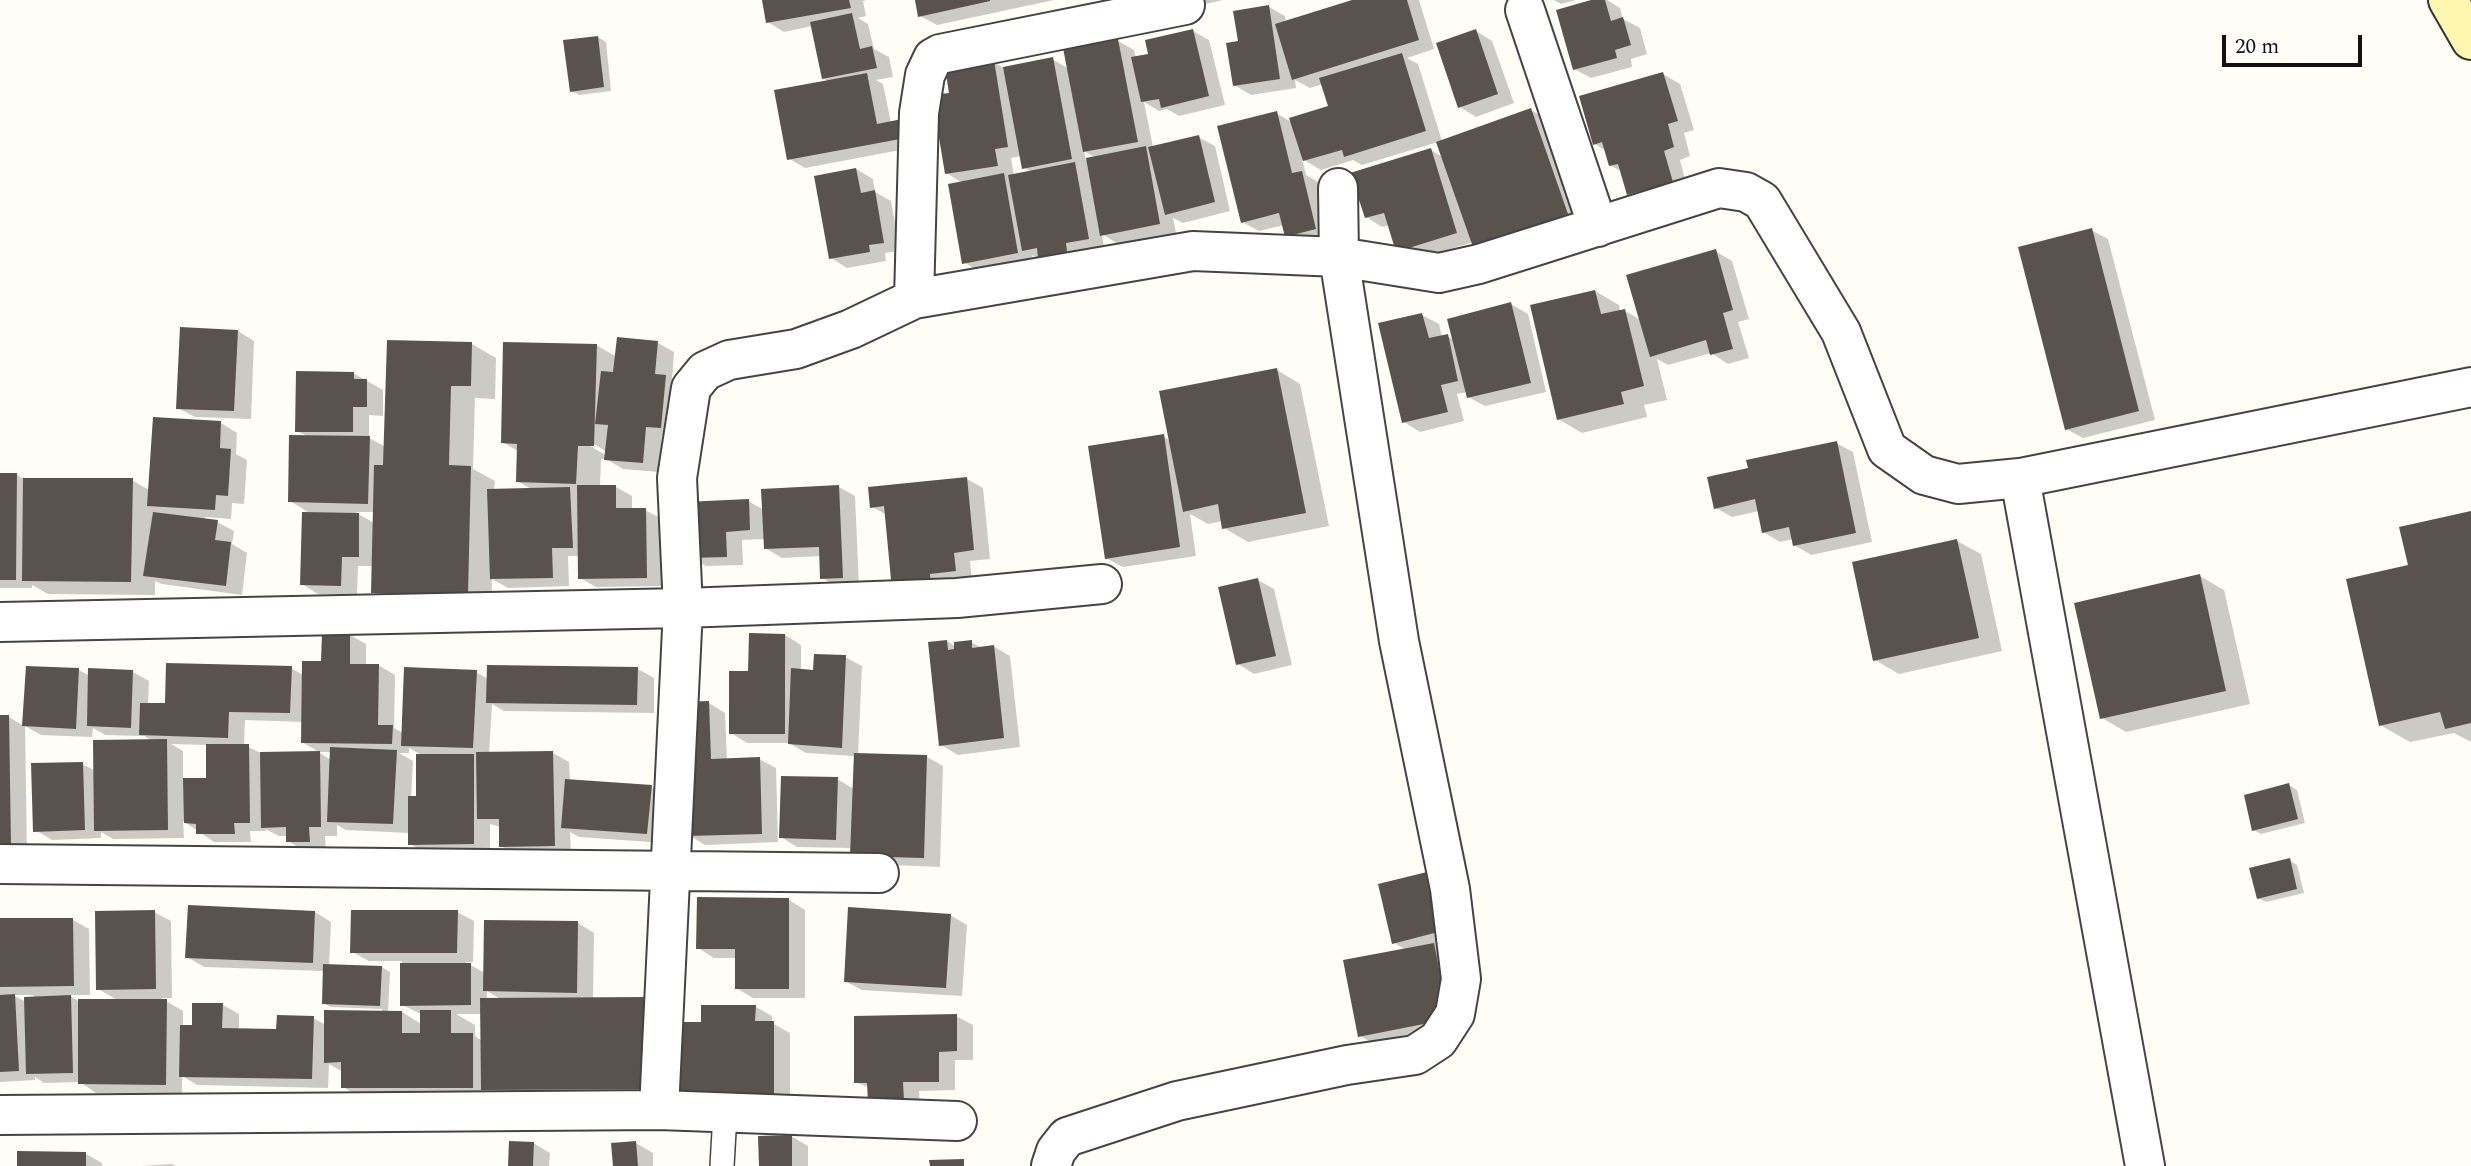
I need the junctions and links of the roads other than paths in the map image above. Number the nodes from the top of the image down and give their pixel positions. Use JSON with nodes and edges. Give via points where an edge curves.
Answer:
{"nodes":[{"id":1,"x":2448,"y":0,"type":"edge"},
{"id":2,"x":1185,"y":5,"type":"dead end"},
{"id":3,"x":1525,"y":10,"type":"dead end"},
{"id":4,"x":2471,"y":40,"type":"edge"},
{"id":5,"x":1338,"y":188,"type":"dead end"},
{"id":6,"x":1598,"y":227,"type":"junction"},
{"id":7,"x":1339,"y":257,"type":"junction"},
{"id":8,"x":914,"y":299,"type":"junction"},
{"id":9,"x":2471,"y":387,"type":"edge"},
{"id":10,"x":2020,"y":478,"type":"junction"},
{"id":11,"x":1102,"y":584,"type":"dead end"},
{"id":12,"x":682,"y":608,"type":"junction"},
{"id":13,"x":0,"y":622,"type":"edge"},
{"id":14,"x":0,"y":864,"type":"edge"},
{"id":15,"x":671,"y":871,"type":"junction"},
{"id":16,"x":878,"y":873,"type":"dead end"},
{"id":17,"x":659,"y":1110,"type":"junction"},
{"id":18,"x":725,"y":1114,"type":"junction"},
{"id":19,"x":0,"y":1115,"type":"edge"},
{"id":20,"x":957,"y":1121,"type":"dead end"},
{"id":21,"x":722,"y":1166,"type":"edge"},
{"id":22,"x":1051,"y":1166,"type":"edge"},
{"id":23,"x":2145,"y":1166,"type":"edge"}],
"edges":[{"from":1,"to":4,"type":"main road"},
{"from":2,"to":8,"type":"street","via":[[933,58],[925,75],[919,113]]},
{"from":3,"to":6,"type":"street"},
{"from":5,"to":7,"type":"street"},
{"from":6,"to":7,"type":"street","via":[[1439,273]]},
{"from":6,"to":10,"type":"street","via":[[1719,188],[1746,192],[1762,201],[1841,332],[1887,449],[1924,475],[1958,484]]},
{"from":7,"to":8,"type":"street","via":[[1193,251]]},
{"from":7,"to":22,"type":"street","via":[[1399,641],[1450,889],[1461,979],[1455,1014],[1438,1040],[1415,1055],[1177,1101],[1067,1138]]},
{"from":8,"to":12,"type":"street","via":[[796,349],[729,360],[705,371],[691,388],[677,478]]},
{"from":9,"to":10,"type":"street"},
{"from":10,"to":23,"type":"street"},
{"from":11,"to":12,"type":"street","via":[[957,598]]},
{"from":12,"to":13,"type":"street"},
{"from":12,"to":15,"type":"street"},
{"from":14,"to":15,"type":"street"},
{"from":15,"to":16,"type":"street"},
{"from":15,"to":17,"type":"street"},
{"from":17,"to":18,"type":"street"},
{"from":17,"to":19,"type":"street"},
{"from":18,"to":20,"type":"street"},
{"from":18,"to":21,"type":"lane"}]}
